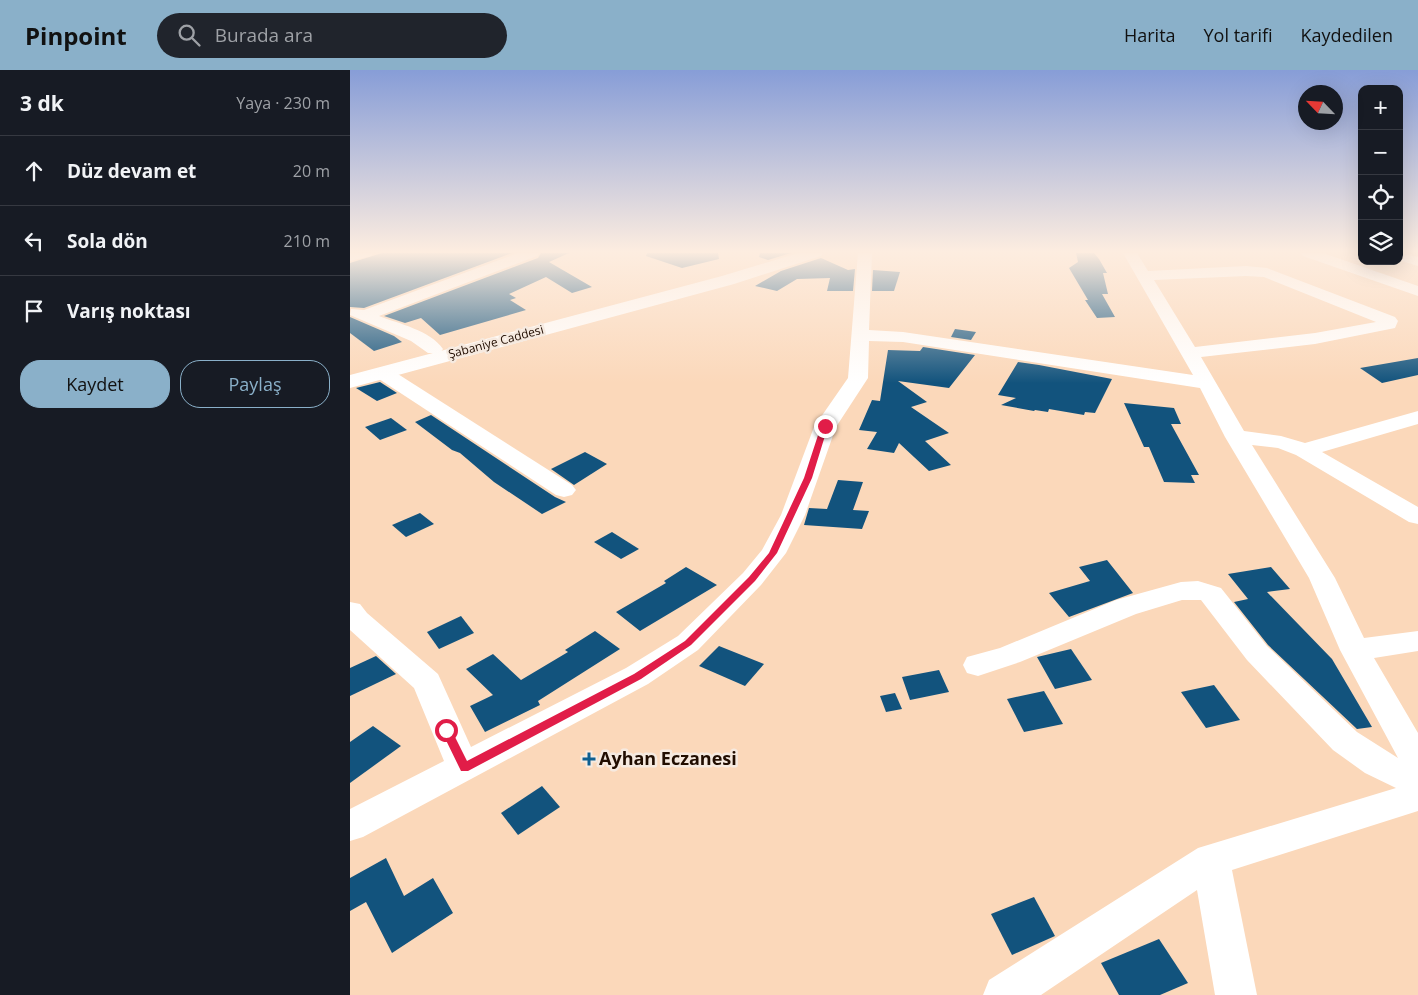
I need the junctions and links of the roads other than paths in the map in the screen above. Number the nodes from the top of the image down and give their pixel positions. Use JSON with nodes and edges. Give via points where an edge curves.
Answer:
{"nodes":[{"id":1,"x":402,"y":296,"type":"edge"},
{"id":2,"x":629,"y":296,"type":"edge"},
{"id":3,"x":668,"y":296,"type":"edge"},
{"id":4,"x":862,"y":296,"type":"edge"},
{"id":5,"x":1154,"y":296,"type":"edge"},
{"id":6,"x":1326,"y":296,"type":"edge"},
{"id":7,"x":354,"y":312,"type":"edge"},
{"id":8,"x":860,"y":335,"type":"junction"},
{"id":9,"x":434,"y":349,"type":"junction"},
{"id":10,"x":1189,"y":353,"type":"junction"},
{"id":11,"x":350,"y":370,"type":"edge"},
{"id":12,"x":383,"y":373,"type":"junction"},
{"id":13,"x":350,"y":382,"type":"edge"},
{"id":14,"x":1207,"y":383,"type":"junction"},
{"id":15,"x":1418,"y":417,"type":"edge"},
{"id":16,"x":1236,"y":437,"type":"junction"},
{"id":17,"x":1304,"y":450,"type":"junction"},
{"id":18,"x":564,"y":490,"type":"dead end"},
{"id":19,"x":1418,"y":517,"type":"edge"},
{"id":20,"x":350,"y":611,"type":"edge"},
{"id":21,"x":1418,"y":641,"type":"edge"},
{"id":22,"x":1355,"y":650,"type":"junction"},
{"id":23,"x":978,"y":665,"type":"dead end"},
{"id":24,"x":1418,"y":763,"type":"edge"},
{"id":25,"x":464,"y":767,"type":"junction"},
{"id":26,"x":1418,"y":783,"type":"edge"},
{"id":27,"x":1418,"y":796,"type":"edge"},
{"id":28,"x":350,"y":826,"type":"edge"},
{"id":29,"x":1211,"y":860,"type":"junction"},
{"id":30,"x":1004,"y":995,"type":"edge"},
{"id":31,"x":1236,"y":995,"type":"edge"}],
"edges":[{"from":1,"to":7,"type":"street"},
{"from":2,"to":9,"type":"highway"},
{"from":3,"to":12,"type":"highway","name":"Şabaniye Caddesi"},
{"from":4,"to":8,"type":"street"},
{"from":5,"to":10,"type":"street"},
{"from":6,"to":10,"type":"street","via":[[1389,321],[1389,324],[1291,343]]},
{"from":7,"to":9,"type":"street","via":[[417,337]]},
{"from":8,"to":14,"type":"street","via":[[903,337]]},
{"from":8,"to":25,"type":"street","via":[[858,378],[825,426],[793,515],[773,553],[752,579],[688,643],[638,676]]},
{"from":9,"to":11,"type":"highway"},
{"from":10,"to":14,"type":"street"},
{"from":12,"to":13,"type":"highway","name":"Şabaniye Caddesi"},
{"from":12,"to":18,"type":"street"},
{"from":14,"to":16,"type":"street"},
{"from":15,"to":17,"type":"street"},
{"from":16,"to":17,"type":"street","via":[[1281,442]]},
{"from":16,"to":22,"type":"street","via":[[1322,578]]},
{"from":17,"to":19,"type":"street"},
{"from":20,"to":25,"type":"street","via":[[427,682]]},
{"from":21,"to":22,"type":"street"},
{"from":22,"to":24,"type":"street"},
{"from":23,"to":26,"type":"street","via":[[1126,607],[1181,591],[1198,590],[1211,594],[1258,653],[1345,741],[1377,763]]},
{"from":25,"to":28,"type":"street"},
{"from":27,"to":29,"type":"street"},
{"from":29,"to":30,"type":"street"},
{"from":29,"to":31,"type":"street"}]}
